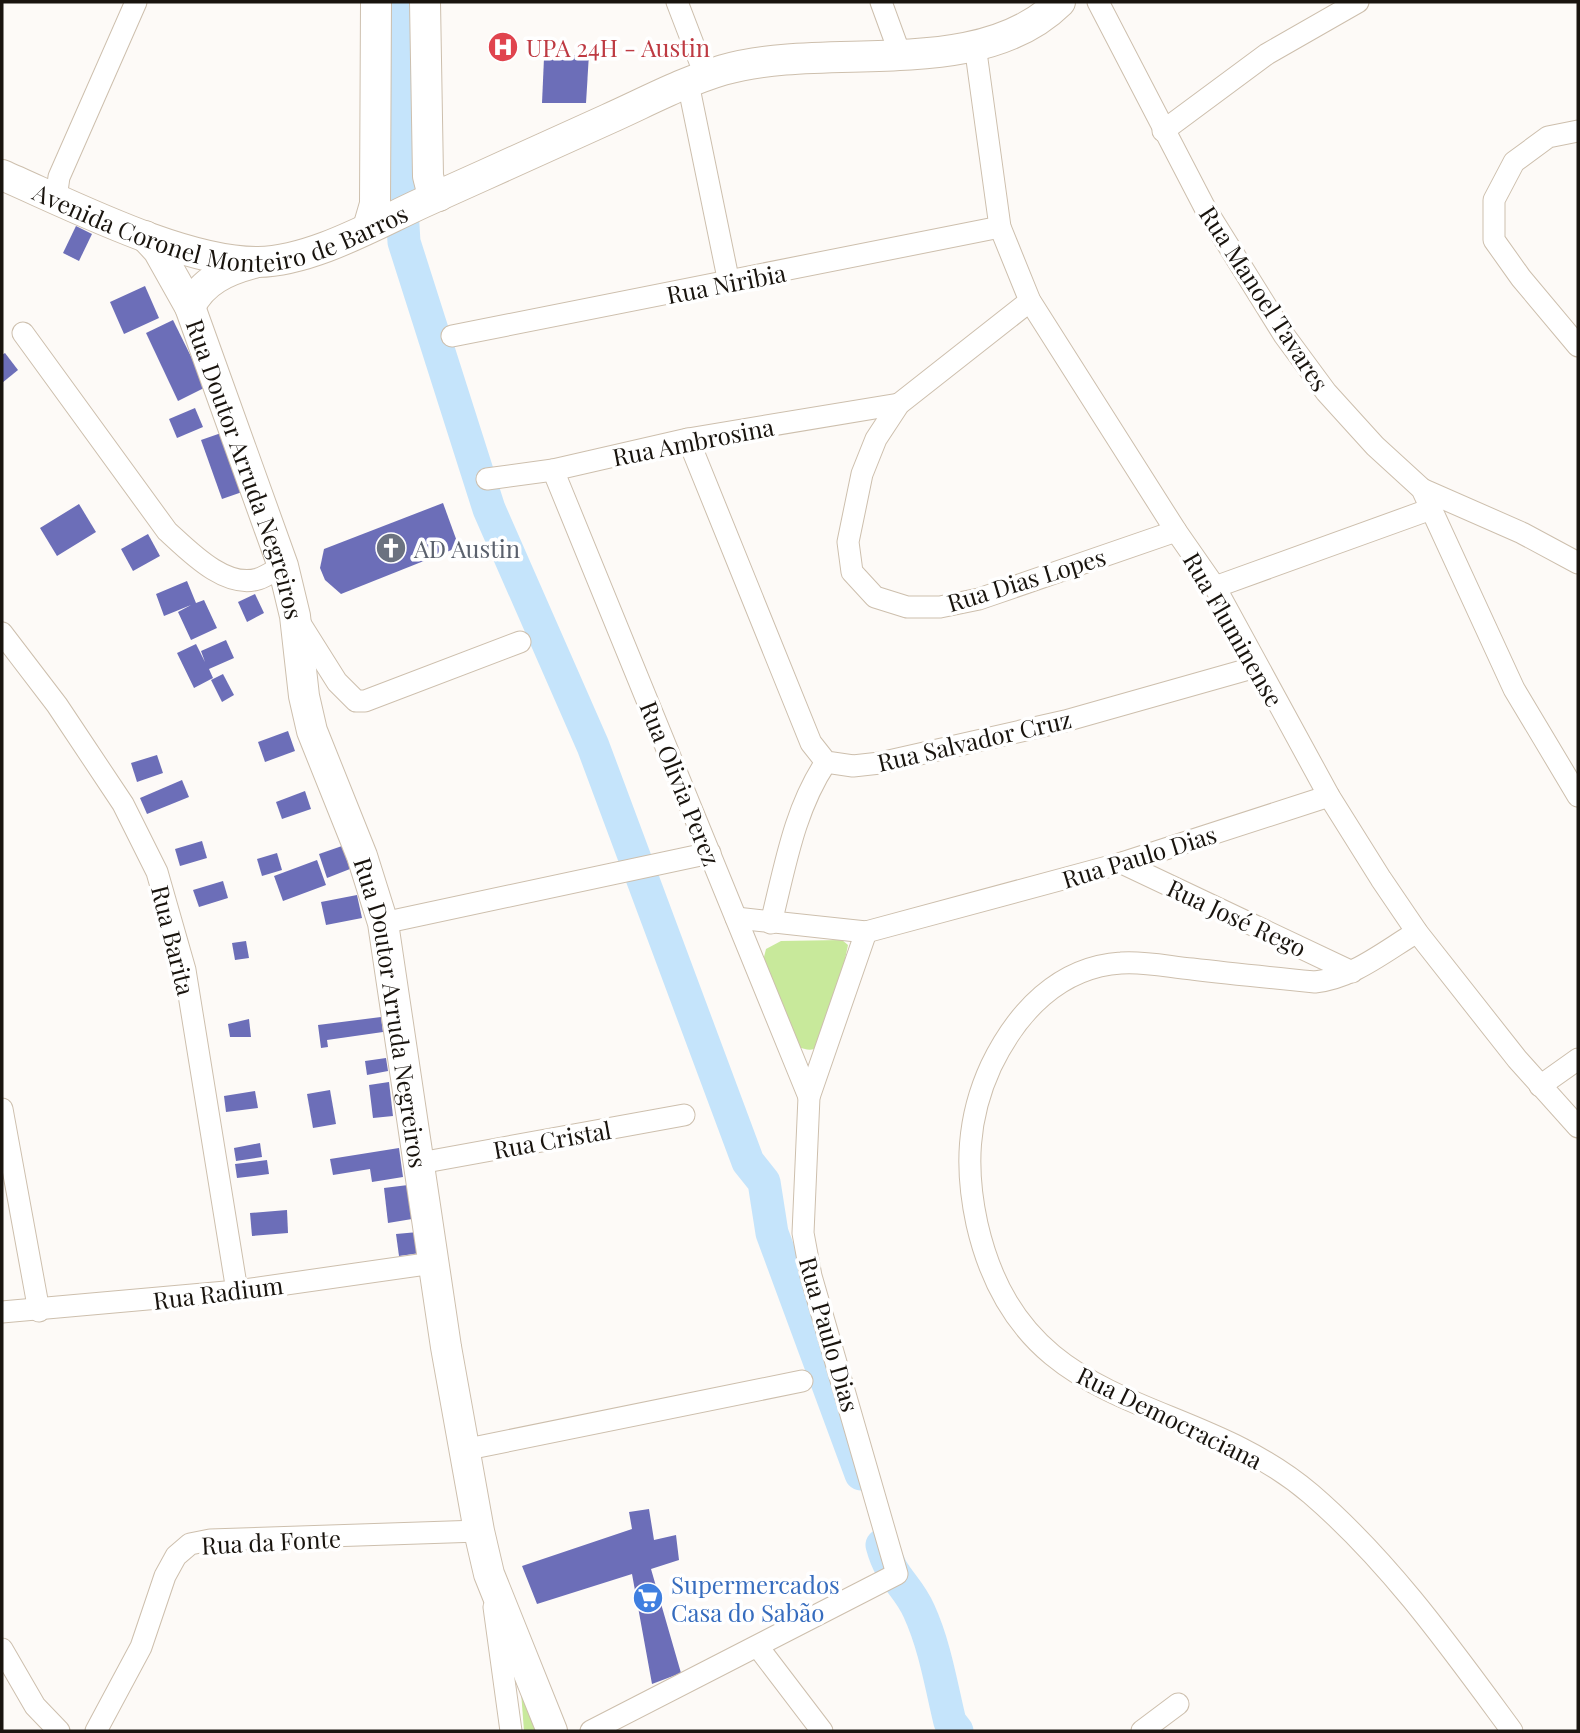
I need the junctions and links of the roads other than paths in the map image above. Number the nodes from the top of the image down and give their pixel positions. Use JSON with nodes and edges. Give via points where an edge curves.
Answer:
{"nodes":[{"id":1,"x":136,"y":2,"type":"edge"},
{"id":2,"x":376,"y":2,"type":"edge"},
{"id":3,"x":425,"y":2,"type":"edge"},
{"id":4,"x":677,"y":2,"type":"edge"},
{"id":5,"x":881,"y":2,"type":"edge"},
{"id":6,"x":1060,"y":2,"type":"edge"},
{"id":7,"x":1098,"y":2,"type":"edge"},
{"id":8,"x":1358,"y":2,"type":"edge"},
{"id":9,"x":975,"y":45,"type":"junction"},
{"id":10,"x":900,"y":54,"type":"junction"},
{"id":11,"x":696,"y":79,"type":"junction"},
{"id":12,"x":1163,"y":131,"type":"junction"},
{"id":13,"x":1578,"y":131,"type":"edge"},
{"id":14,"x":2,"y":175,"type":"edge"},
{"id":15,"x":56,"y":198,"type":"junction"},
{"id":16,"x":404,"y":212,"type":"junction"},
{"id":17,"x":1000,"y":227,"type":"junction"},
{"id":18,"x":145,"y":236,"type":"junction"},
{"id":19,"x":258,"y":262,"type":"junction"},
{"id":20,"x":729,"y":283,"type":"junction"},
{"id":21,"x":1030,"y":302,"type":"junction"},
{"id":22,"x":190,"y":307,"type":"junction"},
{"id":23,"x":23,"y":333,"type":"dead end"},
{"id":24,"x":452,"y":336,"type":"dead end"},
{"id":25,"x":1578,"y":346,"type":"edge"},
{"id":26,"x":899,"y":404,"type":"junction"},
{"id":27,"x":688,"y":439,"type":"junction"},
{"id":28,"x":553,"y":470,"type":"junction"},
{"id":29,"x":487,"y":480,"type":"dead end"},
{"id":30,"x":1426,"y":499,"type":"junction"},
{"id":31,"x":1176,"y":531,"type":"junction"},
{"id":32,"x":1578,"y":563,"type":"edge"},
{"id":33,"x":283,"y":566,"type":"junction"},
{"id":34,"x":1215,"y":587,"type":"junction"},
{"id":35,"x":295,"y":616,"type":"junction"},
{"id":36,"x":2,"y":633,"type":"edge"},
{"id":37,"x":520,"y":642,"type":"dead end"},
{"id":38,"x":1256,"y":667,"type":"junction"},
{"id":39,"x":826,"y":762,"type":"junction"},
{"id":40,"x":1329,"y":796,"type":"junction"},
{"id":41,"x":1578,"y":796,"type":"edge"},
{"id":42,"x":710,"y":853,"type":"junction"},
{"id":43,"x":1122,"y":863,"type":"junction"},
{"id":44,"x":736,"y":918,"type":"junction"},
{"id":45,"x":383,"y":923,"type":"junction"},
{"id":46,"x":771,"y":923,"type":"junction"},
{"id":47,"x":866,"y":932,"type":"junction"},
{"id":48,"x":1417,"y":932,"type":"junction"},
{"id":49,"x":1352,"y":972,"type":"junction"},
{"id":50,"x":1578,"y":1059,"type":"edge"},
{"id":51,"x":1540,"y":1086,"type":"junction"},
{"id":52,"x":809,"y":1097,"type":"junction"},
{"id":53,"x":2,"y":1109,"type":"edge"},
{"id":54,"x":684,"y":1115,"type":"dead end"},
{"id":55,"x":1578,"y":1127,"type":"edge"},
{"id":56,"x":420,"y":1163,"type":"junction"},
{"id":57,"x":433,"y":1263,"type":"junction"},
{"id":58,"x":237,"y":1291,"type":"junction"},
{"id":59,"x":39,"y":1311,"type":"junction"},
{"id":60,"x":2,"y":1312,"type":"edge"},
{"id":61,"x":802,"y":1381,"type":"dead end"},
{"id":62,"x":463,"y":1450,"type":"junction"},
{"id":63,"x":479,"y":1531,"type":"junction"},
{"id":64,"x":489,"y":1574,"type":"junction"},
{"id":65,"x":758,"y":1647,"type":"junction"},
{"id":66,"x":2,"y":1650,"type":"edge"},
{"id":67,"x":1178,"y":1704,"type":"dead end"},
{"id":68,"x":59,"y":1731,"type":"edge"},
{"id":69,"x":96,"y":1731,"type":"edge"},
{"id":70,"x":511,"y":1731,"type":"edge"},
{"id":71,"x":552,"y":1731,"type":"edge"},
{"id":72,"x":591,"y":1731,"type":"edge"},
{"id":73,"x":822,"y":1731,"type":"edge"},
{"id":74,"x":1142,"y":1731,"type":"edge"},
{"id":75,"x":1513,"y":1731,"type":"edge"}],
"edges":[{"from":1,"to":15,"type":"street","via":[[59,177]]},
{"from":2,"to":16,"type":"street","via":[[376,204]]},
{"from":3,"to":16,"type":"street","via":[[431,188]]},
{"from":4,"to":11,"type":"street"},
{"from":5,"to":10,"type":"street"},
{"from":6,"to":9,"type":"street","name":"Avenida Coronel Monteiro de Barros","via":[[1045,17],[1010,35]]},
{"from":7,"to":12,"type":"street","name":"Rua Manoel Tavares"},
{"from":8,"to":12,"type":"street","via":[[1266,54]]},
{"from":9,"to":10,"type":"street","name":"Avenida Coronel Monteiro de Barros"},
{"from":9,"to":17,"type":"street","name":"Rua Fluminense"},
{"from":10,"to":11,"type":"street","name":"Avenida Coronel Monteiro de Barros","via":[[776,58]]},
{"from":11,"to":16,"type":"street","name":"Avenida Coronel Monteiro de Barros"},
{"from":11,"to":20,"type":"street"},
{"from":12,"to":30,"type":"street","name":"Rua Manoel Tavares","via":[[1284,335],[1326,392]]},
{"from":13,"to":25,"type":"street","via":[[1548,137],[1514,162],[1494,200],[1494,240]]},
{"from":14,"to":15,"type":"street","name":"Avenida Coronel Monteiro de Barros"},
{"from":15,"to":18,"type":"street","name":"Avenida Coronel Monteiro de Barros"},
{"from":16,"to":19,"type":"street","name":"Avenida Coronel Monteiro de Barros","via":[[294,257]]},
{"from":17,"to":20,"type":"street","name":"Rua Niribia"},
{"from":17,"to":21,"type":"street","name":"Rua Fluminense"},
{"from":18,"to":19,"type":"street","name":"Avenida Coronel Monteiro de Barros","via":[[197,252]]},
{"from":18,"to":22,"type":"street","name":"Rua Doutor Arruda Negreiros"},
{"from":19,"to":22,"type":"street","name":"Rua Doutor Arruda Negreiros","via":[[215,278],[199,291]]},
{"from":20,"to":24,"type":"street","name":"Rua Niribia"},
{"from":21,"to":26,"type":"street","name":"Rua Dias Lopes"},
{"from":21,"to":31,"type":"street","name":"Rua Fluminense"},
{"from":22,"to":33,"type":"street","name":"Rua Doutor Arruda Negreiros"},
{"from":23,"to":33,"type":"street","via":[[167,531],[220,573],[239,579],[257,580]]},
{"from":26,"to":27,"type":"street","name":"Rua Ambrosina"},
{"from":26,"to":31,"type":"street","name":"Rua Dias Lopes","via":[[876,439],[862,474],[848,542],[852,572],[875,597],[906,607],[940,607],[979,599]]},
{"from":27,"to":28,"type":"street","name":"Rua Ambrosina"},
{"from":27,"to":39,"type":"street","via":[[811,743]]},
{"from":28,"to":29,"type":"street","name":"Rua Ambrosina"},
{"from":28,"to":42,"type":"street","name":"Rua Olivia Perez"},
{"from":30,"to":32,"type":"street","via":[[1522,533]]},
{"from":30,"to":34,"type":"street"},
{"from":30,"to":41,"type":"street","name":"Rua Manoel Tavares","via":[[1514,689]]},
{"from":31,"to":34,"type":"street","name":"Rua Fluminense"},
{"from":33,"to":35,"type":"street","name":"Rua Doutor Arruda Negreiros"},
{"from":34,"to":38,"type":"street","name":"Rua Fluminense"},
{"from":35,"to":37,"type":"street","via":[[337,682],[356,701]]},
{"from":35,"to":45,"type":"street","name":"Rua Doutor Arruda Negreiros","via":[[312,731],[362,856]]},
{"from":36,"to":58,"type":"street","name":"Rua Barita","via":[[124,804],[157,872],[185,970]]},
{"from":38,"to":39,"type":"street","name":"Rua Salvador Cruz","via":[[1065,721],[880,764]]},
{"from":38,"to":40,"type":"street","name":"Rua Fluminense"},
{"from":39,"to":46,"type":"street","via":[[799,813]]},
{"from":40,"to":43,"type":"street","name":"Rua Paulo Dias"},
{"from":40,"to":48,"type":"street","name":"Rua Fluminense"},
{"from":42,"to":44,"type":"street","name":"Rua Olivia Perez"},
{"from":42,"to":45,"type":"street"},
{"from":43,"to":47,"type":"street","name":"Rua Paulo Dias"},
{"from":43,"to":49,"type":"street","name":"Rua José Rego"},
{"from":44,"to":46,"type":"street","name":"Rua Paulo Dias"},
{"from":44,"to":52,"type":"street","name":"Rua Olivia Perez"},
{"from":45,"to":56,"type":"street","name":"Rua Doutor Arruda Negreiros"},
{"from":46,"to":47,"type":"street","name":"Rua Paulo Dias"},
{"from":47,"to":52,"type":"street","name":"Rua Paulo Dias"},
{"from":48,"to":49,"type":"street","name":"Rua Democraciana"},
{"from":48,"to":51,"type":"street","name":"Rua Fluminense"},
{"from":49,"to":75,"type":"street","name":"Rua Democraciana","via":[[1315,982],[1125,962],[1089,967],[1063,978],[1028,1009],[1000,1047],[978,1094],[968,1143],[971,1196],[982,1245],[1003,1291],[1024,1326],[1052,1357],[1091,1384],[1222,1439],[1269,1464],[1309,1493],[1424,1612]]},
{"from":50,"to":51,"type":"street"},
{"from":51,"to":55,"type":"street","name":"Rua Fluminense"},
{"from":52,"to":65,"type":"street","name":"Rua Paulo Dias","via":[[803,1233],[808,1265],[896,1574]]},
{"from":53,"to":59,"type":"street"},
{"from":54,"to":56,"type":"street","name":"Rua Cristal"},
{"from":56,"to":57,"type":"street","name":"Rua Doutor Arruda Negreiros"},
{"from":57,"to":58,"type":"street","name":"Rua Radium"},
{"from":57,"to":62,"type":"street","name":"Rua Doutor Arruda Negreiros"},
{"from":58,"to":59,"type":"street","name":"Rua Radium"},
{"from":59,"to":60,"type":"street","name":"Rua Radium"},
{"from":61,"to":62,"type":"street"},
{"from":62,"to":63,"type":"street","name":"Rua Doutor Arruda Negreiros"},
{"from":63,"to":64,"type":"street","name":"Rua Doutor Arruda Negreiros"},
{"from":63,"to":69,"type":"street","name":"Rua da Fonte","via":[[190,1544],[176,1556],[141,1647]]},
{"from":64,"to":70,"type":"street"},
{"from":64,"to":71,"type":"street","name":"Rua Doutor Arruda Negreiros"},
{"from":65,"to":72,"type":"street"},
{"from":65,"to":73,"type":"street"},
{"from":66,"to":68,"type":"street","via":[[35,1706]]},
{"from":67,"to":74,"type":"street"}]}
